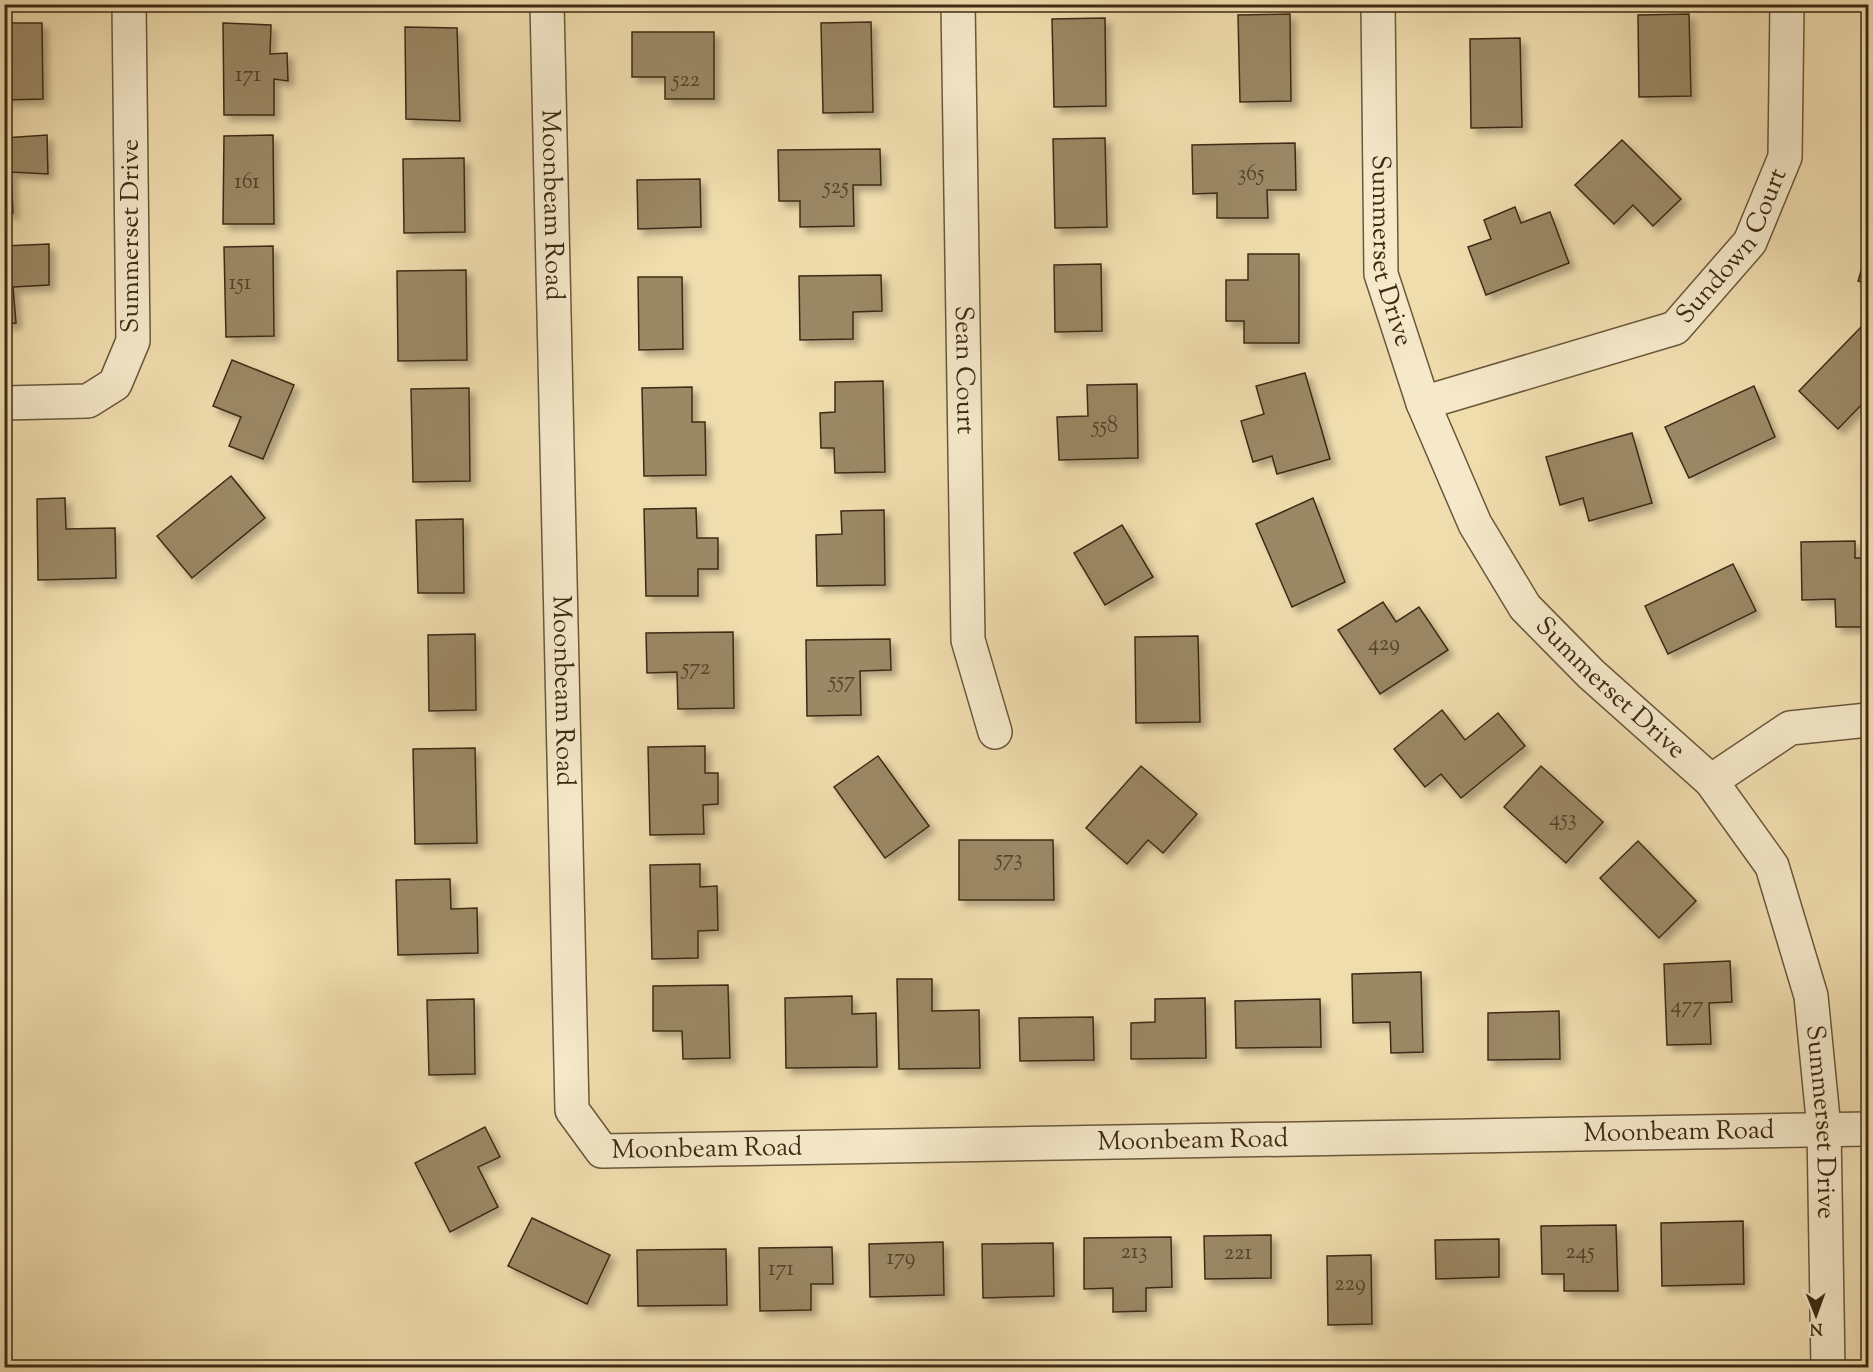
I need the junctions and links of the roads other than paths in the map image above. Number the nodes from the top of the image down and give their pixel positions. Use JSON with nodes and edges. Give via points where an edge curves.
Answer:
{"nodes":[{"id":1,"x":129,"y":4,"type":"edge"},
{"id":2,"x":547,"y":4,"type":"edge"},
{"id":3,"x":958,"y":4,"type":"edge"},
{"id":4,"x":1378,"y":4,"type":"edge"},
{"id":5,"x":1787,"y":4,"type":"edge"},
{"id":6,"x":4,"y":403,"type":"edge"},
{"id":7,"x":1423,"y":403,"type":"junction"},
{"id":8,"x":1869,"y":720,"type":"edge"},
{"id":9,"x":995,"y":732,"type":"dead end"},
{"id":10,"x":1711,"y":781,"type":"junction"},
{"id":11,"x":1824,"y":1129,"type":"junction"},
{"id":12,"x":1869,"y":1129,"type":"edge"},
{"id":13,"x":1828,"y":1368,"type":"edge"}],
"edges":[{"from":1,"to":6,"type":"street","name":"Summerset Drive","via":[[133,341],[115,384],[88,401]]},
{"from":2,"to":11,"type":"street","name":"Moonbeam Road","via":[[572,1110],[602,1151]]},
{"from":3,"to":9,"type":"street","name":"Sean Court","via":[[968,640]]},
{"from":4,"to":7,"type":"street","name":"Summerset Drive","via":[[1381,274]]},
{"from":5,"to":7,"type":"street","name":"Sundown Court","via":[[1785,157],[1750,242],[1675,328]]},
{"from":7,"to":10,"type":"street","name":"Summerset Drive","via":[[1474,524],[1525,607],[1592,674]]},
{"from":8,"to":10,"type":"street","via":[[1790,728]]},
{"from":10,"to":11,"type":"street","name":"Summerset Drive","via":[[1772,866],[1811,996]]},
{"from":11,"to":12,"type":"street"},
{"from":11,"to":13,"type":"street","name":"Summerset Drive"}]}
